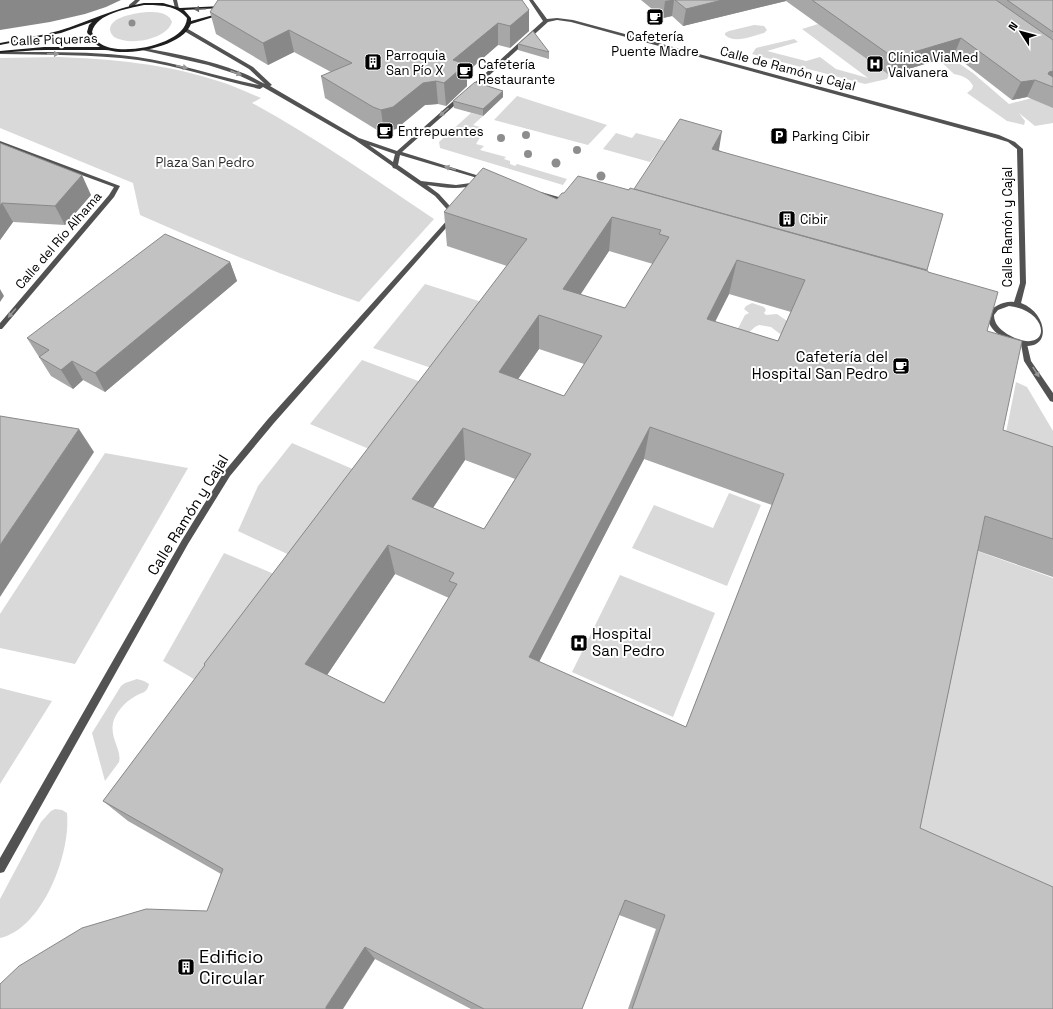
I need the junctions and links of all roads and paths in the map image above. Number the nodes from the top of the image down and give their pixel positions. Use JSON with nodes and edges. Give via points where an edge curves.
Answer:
{"nodes":[{"id":1,"x":138,"y":0,"type":"edge"},
{"id":2,"x":175,"y":0,"type":"edge"},
{"id":3,"x":531,"y":0,"type":"edge"},
{"id":4,"x":131,"y":6,"type":"junction"},
{"id":5,"x":179,"y":8,"type":"junction"},
{"id":6,"x":100,"y":18,"type":"junction"},
{"id":7,"x":546,"y":21,"type":"junction"},
{"id":8,"x":189,"y":23,"type":"junction"},
{"id":9,"x":186,"y":30,"type":"junction"},
{"id":10,"x":0,"y":44,"type":"edge"},
{"id":11,"x":108,"y":49,"type":"junction"},
{"id":12,"x":144,"y":49,"type":"junction"},
{"id":13,"x":0,"y":52,"type":"edge"},
{"id":14,"x":273,"y":90,"type":"junction"},
{"id":15,"x":357,"y":139,"type":"junction"},
{"id":16,"x":0,"y":143,"type":"edge"},
{"id":17,"x":1020,"y":149,"type":"joint"},
{"id":18,"x":398,"y":153,"type":"junction"},
{"id":19,"x":395,"y":167,"type":"junction"},
{"id":20,"x":491,"y":180,"type":"junction"},
{"id":21,"x":420,"y":182,"type":"junction"},
{"id":22,"x":477,"y":191,"type":"edge"},
{"id":23,"x":535,"y":192,"type":"edge"},
{"id":24,"x":573,"y":203,"type":"edge"},
{"id":25,"x":1017,"y":305,"type":"junction"},
{"id":26,"x":983,"y":319,"type":"edge"},
{"id":27,"x":990,"y":321,"type":"junction"},
{"id":28,"x":0,"y":327,"type":"edge"},
{"id":29,"x":1024,"y":344,"type":"junction"},
{"id":30,"x":1053,"y":399,"type":"edge"},
{"id":31,"x":0,"y":868,"type":"edge"}],
"edges":[{"from":1,"to":4,"type":"street"},
{"from":2,"to":5,"type":"street"},
{"from":3,"to":7,"type":"street"},
{"from":4,"to":5,"type":"street","name":"Calle Piqueras","via":[[156,4]]},
{"from":4,"to":6,"type":"street","name":"Calle Piqueras"},
{"from":5,"to":8,"type":"street","via":[[189,18]]},
{"from":8,"to":5,"type":"street","one_way":true,"via":[[226,10]]},
{"from":6,"to":10,"type":"street","name":"Calle Piqueras","via":[[59,32]]},
{"from":6,"to":11,"type":"street","via":[[93,24],[90,36],[93,41]]},
{"from":7,"to":17,"type":"street","name":"Calle de Ramón y Cajal","via":[[571,21],[1006,139]]},
{"from":7,"to":18,"type":"street","one_way":true},
{"from":8,"to":9,"type":"street"},
{"from":9,"to":12,"type":"street","name":"Calle Piqueras","via":[[166,43]]},
{"from":9,"to":14,"type":"street","via":[[251,68]]},
{"from":11,"to":12,"type":"street","name":"Calle Piqueras"},
{"from":11,"to":13,"type":"street","name":"Calle Piqueras","via":[[44,48]]},
{"from":12,"to":14,"type":"street","one_way":true,"via":[[210,64],[238,73]]},
{"from":13,"to":14,"type":"street","one_way":true,"via":[[137,59],[186,68]]},
{"from":14,"to":15,"type":"street"},
{"from":15,"to":18,"type":"street"},
{"from":15,"to":19,"type":"street"},
{"from":16,"to":28,"type":"street","name":"Calle del Río Alhama","one_way":true,"via":[[10,150],[117,186],[112,196]]},
{"from":17,"to":25,"type":"street","name":"Calle Ramón y Cajal","via":[[1023,283]]},
{"from":18,"to":19,"type":"street"},
{"from":20,"to":18,"type":"street","one_way":true},
{"from":19,"to":21,"type":"street"},
{"from":20,"to":21,"type":"street","via":[[467,187]]},
{"from":20,"to":22,"type":"street"},
{"from":21,"to":31,"type":"street","name":"Calle Ramón y Cajal","via":[[457,212],[227,474],[181,549]]},
{"from":23,"to":24,"type":"street"},
{"from":25,"to":27,"type":"street","via":[[1008,304],[994,310],[990,315]]},
{"from":25,"to":29,"type":"street","via":[[1039,313],[1051,328],[1047,339]]},
{"from":26,"to":27,"type":"street"},
{"from":27,"to":29,"type":"street","via":[[1006,338]]},
{"from":29,"to":30,"type":"street","one_way":true,"via":[[1028,361]]}]}
